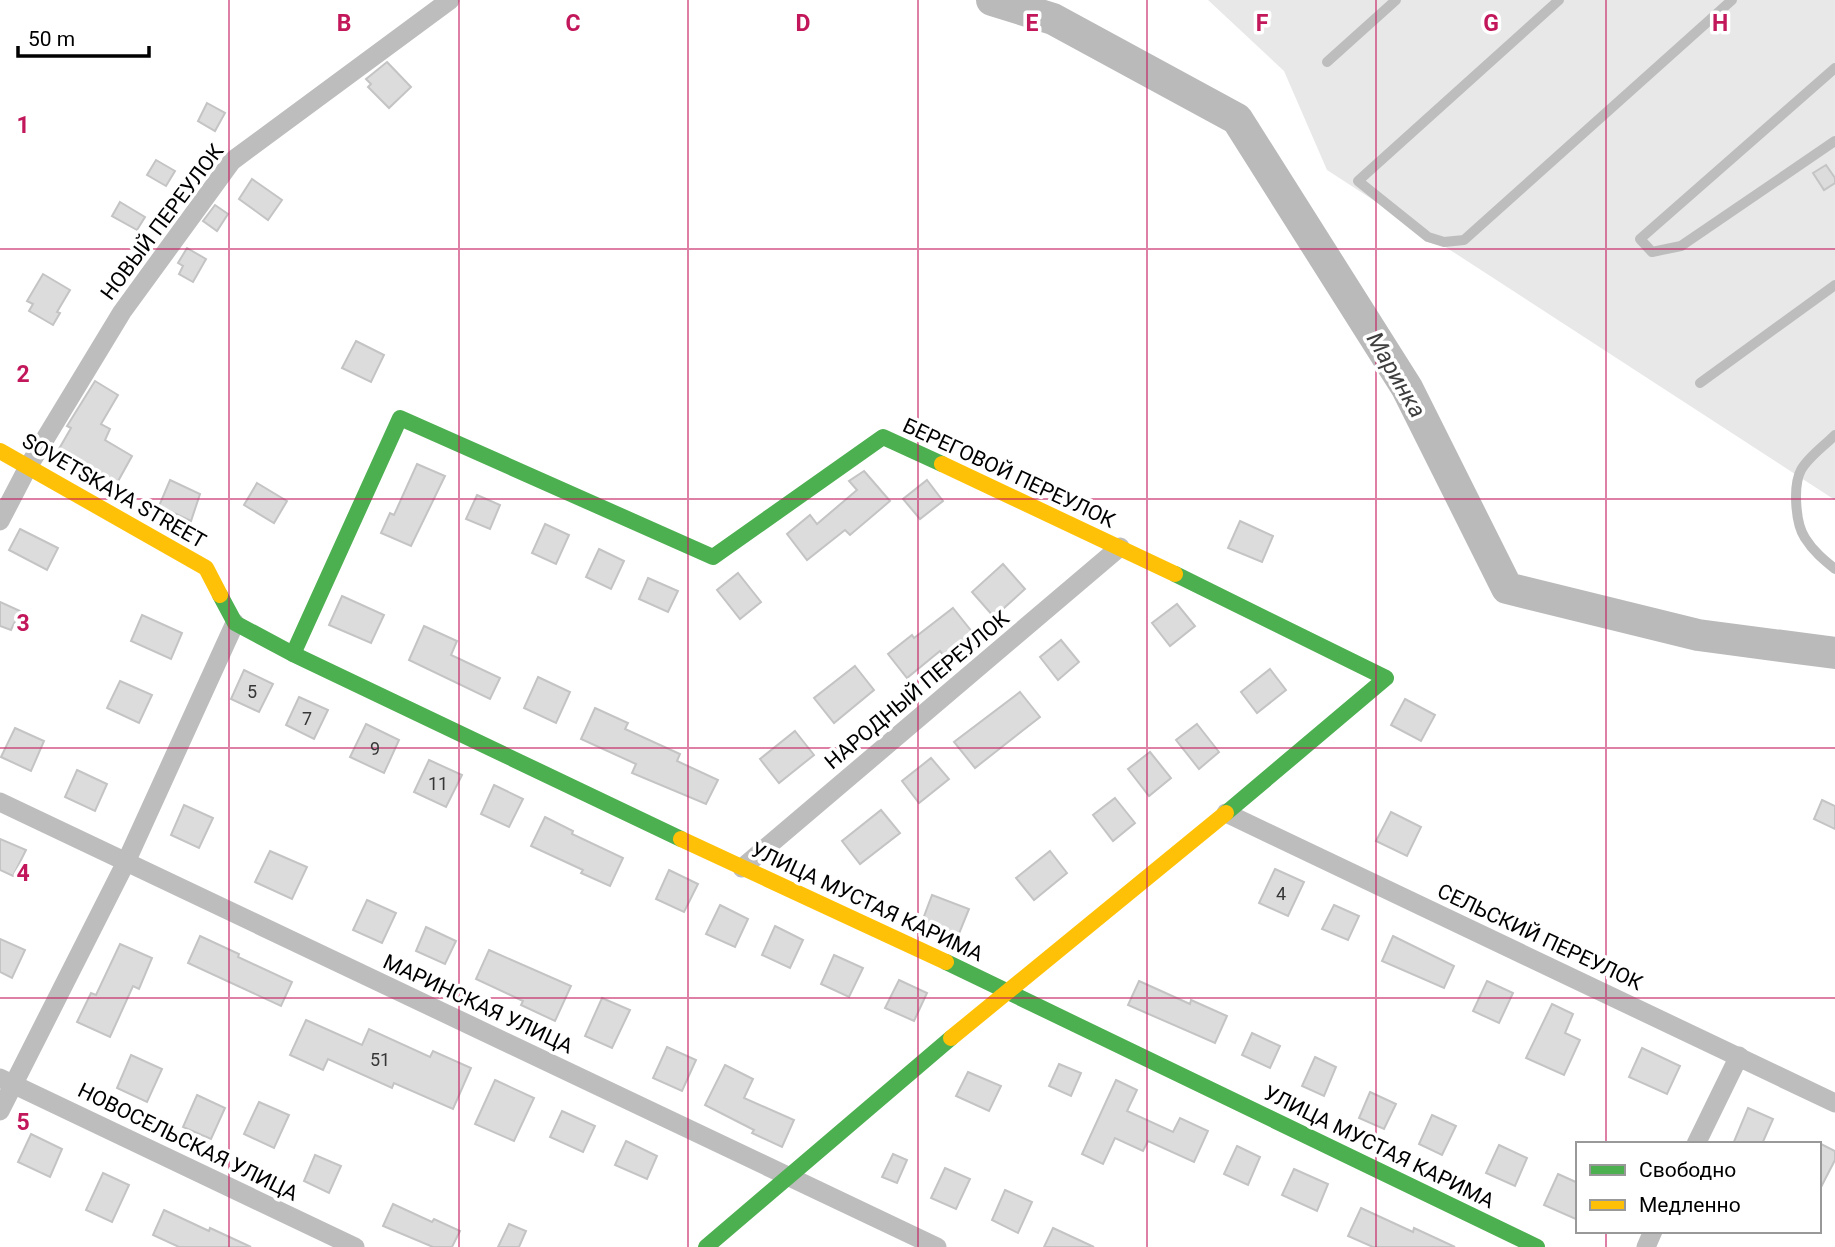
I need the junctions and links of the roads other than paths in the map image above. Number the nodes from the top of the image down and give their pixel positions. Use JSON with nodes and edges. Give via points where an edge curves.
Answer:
{"nodes":[{"id":1,"x":450,"y":0,"type":"edge"},
{"id":2,"x":1396,"y":0,"type":"edge"},
{"id":3,"x":1559,"y":0,"type":"edge"},
{"id":4,"x":1732,"y":0,"type":"edge"},
{"id":5,"x":1327,"y":62,"type":"dead end"},
{"id":6,"x":1835,"y":68,"type":"edge"},
{"id":7,"x":1835,"y":141,"type":"edge"},
{"id":8,"x":1835,"y":285,"type":"edge"},
{"id":9,"x":1700,"y":383,"type":"dead end"},
{"id":10,"x":1835,"y":435,"type":"edge"},
{"id":11,"x":0,"y":451,"type":"edge"},
{"id":12,"x":28,"y":467,"type":"junction"},
{"id":13,"x":0,"y":521,"type":"edge"},
{"id":14,"x":1120,"y":547,"type":"junction"},
{"id":15,"x":1835,"y":569,"type":"edge"},
{"id":16,"x":235,"y":623,"type":"junction"},
{"id":17,"x":293,"y":654,"type":"junction"},
{"id":18,"x":0,"y":802,"type":"edge"},
{"id":19,"x":1226,"y":813,"type":"junction"},
{"id":20,"x":126,"y":862,"type":"junction"},
{"id":21,"x":742,"y":868,"type":"junction"},
{"id":22,"x":1007,"y":990,"type":"junction"},
{"id":23,"x":1739,"y":1056,"type":"junction"},
{"id":24,"x":6,"y":1081,"type":"edge"},
{"id":25,"x":1835,"y":1102,"type":"edge"},
{"id":26,"x":0,"y":1111,"type":"edge"},
{"id":27,"x":1697,"y":1142,"type":"edge"},
{"id":28,"x":789,"y":1177,"type":"junction"},
{"id":29,"x":355,"y":1247,"type":"edge"},
{"id":30,"x":706,"y":1247,"type":"edge"},
{"id":31,"x":937,"y":1247,"type":"edge"},
{"id":32,"x":1537,"y":1247,"type":"edge"}],
"edges":[{"from":1,"to":12,"type":"street","name":"НОВЫЙ ПЕРЕУЛОК","via":[[232,161],[122,313]]},
{"from":2,"to":5,"type":"lane"},
{"from":3,"to":4,"type":"lane","via":[[1358,181],[1428,237],[1444,242],[1464,240]]},
{"from":6,"to":7,"type":"lane","via":[[1640,239],[1652,252],[1681,246]]},
{"from":8,"to":9,"type":"lane"},
{"from":10,"to":15,"type":"lane","via":[[1802,467],[1796,482],[1803,535]]},
{"from":11,"to":12,"type":"street","name":"SOVETSKAYA STREET"},
{"from":12,"to":13,"type":"street","name":"НОВЫЙ ПЕРЕУЛОК"},
{"from":12,"to":16,"type":"street","name":"SOVETSKAYA STREET","via":[[206,568]]},
{"from":14,"to":17,"type":"street","name":"БЕРЕГОВОЙ ПЕРЕУЛОК","via":[[883,437],[713,557],[400,418]]},
{"from":14,"to":19,"type":"street","name":"БЕРЕГОВОЙ ПЕРЕУЛОК","via":[[1386,678]]},
{"from":14,"to":21,"type":"street","name":"НАРОДНЫЙ ПЕРЕУЛОК"},
{"from":16,"to":17,"type":"street","name":"УЛИЦА МУСТАЯ КАРИМА"},
{"from":16,"to":20,"type":"street"},
{"from":17,"to":21,"type":"street","name":"УЛИЦА МУСТАЯ КАРИМА"},
{"from":18,"to":20,"type":"street","name":"МАРИНСКАЯ УЛИЦА"},
{"from":19,"to":22,"type":"street"},
{"from":19,"to":23,"type":"street","name":"СЕЛЬСКИЙ ПЕРЕУЛОК"},
{"from":20,"to":24,"type":"street"},
{"from":20,"to":28,"type":"street","name":"МАРИНСКАЯ УЛИЦА"},
{"from":21,"to":22,"type":"street","name":"УЛИЦА МУСТАЯ КАРИМА"},
{"from":22,"to":28,"type":"street"},
{"from":22,"to":32,"type":"street","name":"УЛИЦА МУСТАЯ КАРИМА"},
{"from":23,"to":25,"type":"street","name":"СЕЛЬСКИЙ ПЕРЕУЛОК"},
{"from":23,"to":27,"type":"street"},
{"from":24,"to":26,"type":"street"},
{"from":24,"to":29,"type":"street","name":"НОВОСЕЛЬСКАЯ УЛИЦА"},
{"from":28,"to":30,"type":"street"},
{"from":28,"to":31,"type":"street","name":"МАРИНСКАЯ УЛИЦА"}]}
